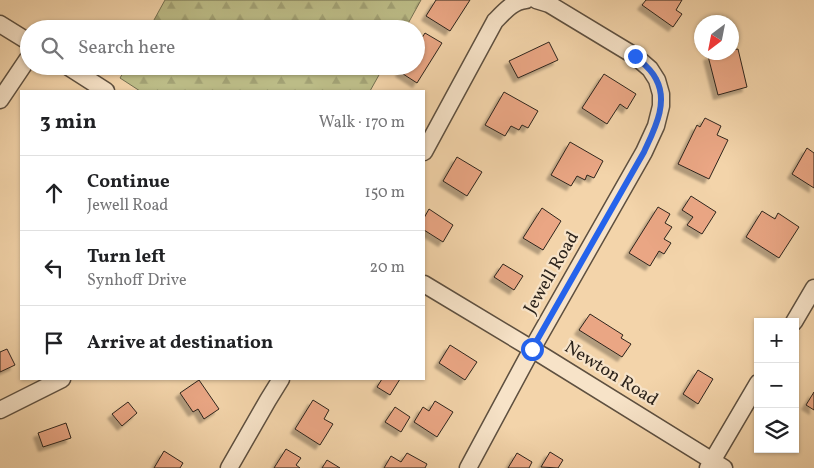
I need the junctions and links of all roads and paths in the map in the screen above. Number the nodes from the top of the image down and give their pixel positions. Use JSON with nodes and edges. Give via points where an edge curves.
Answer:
{"nodes":[{"id":1,"x":526,"y":0,"type":"edge"},
{"id":2,"x":536,"y":0,"type":"edge"},
{"id":3,"x":0,"y":24,"type":"edge"},
{"id":4,"x":20,"y":36,"type":"edge"},
{"id":5,"x":20,"y":70,"type":"edge"},
{"id":6,"x":81,"y":75,"type":"edge"},
{"id":7,"x":104,"y":90,"type":"edge"},
{"id":8,"x":0,"y":100,"type":"edge"},
{"id":9,"x":425,"y":150,"type":"edge"},
{"id":10,"x":425,"y":285,"type":"edge"},
{"id":11,"x":814,"y":288,"type":"edge"},
{"id":12,"x":796,"y":318,"type":"edge"},
{"id":13,"x":532,"y":349,"type":"junction"},
{"id":14,"x":60,"y":380,"type":"edge"},
{"id":15,"x":280,"y":380,"type":"edge"},
{"id":16,"x":754,"y":391,"type":"edge"},
{"id":17,"x":0,"y":410,"type":"edge"},
{"id":18,"x":715,"y":466,"type":"edge"},
{"id":19,"x":229,"y":468,"type":"edge"},
{"id":20,"x":468,"y":468,"type":"edge"}],
"edges":[{"from":1,"to":9,"type":"street","via":[[509,6],[495,21]]},
{"from":2,"to":13,"type":"street","name":"Jewell Road","via":[[549,4],[635,56],[657,80],[661,106],[644,152]]},
{"from":3,"to":4,"type":"street"},
{"from":5,"to":8,"type":"street"},
{"from":6,"to":7,"type":"street"},
{"from":10,"to":13,"type":"street","name":"Newton Road"},
{"from":11,"to":12,"type":"street"},
{"from":13,"to":18,"type":"street","name":"Newton Road"},
{"from":13,"to":20,"type":"street","name":"Jewell Road"},
{"from":14,"to":17,"type":"street"},
{"from":15,"to":19,"type":"street"},
{"from":16,"to":18,"type":"street"}]}
